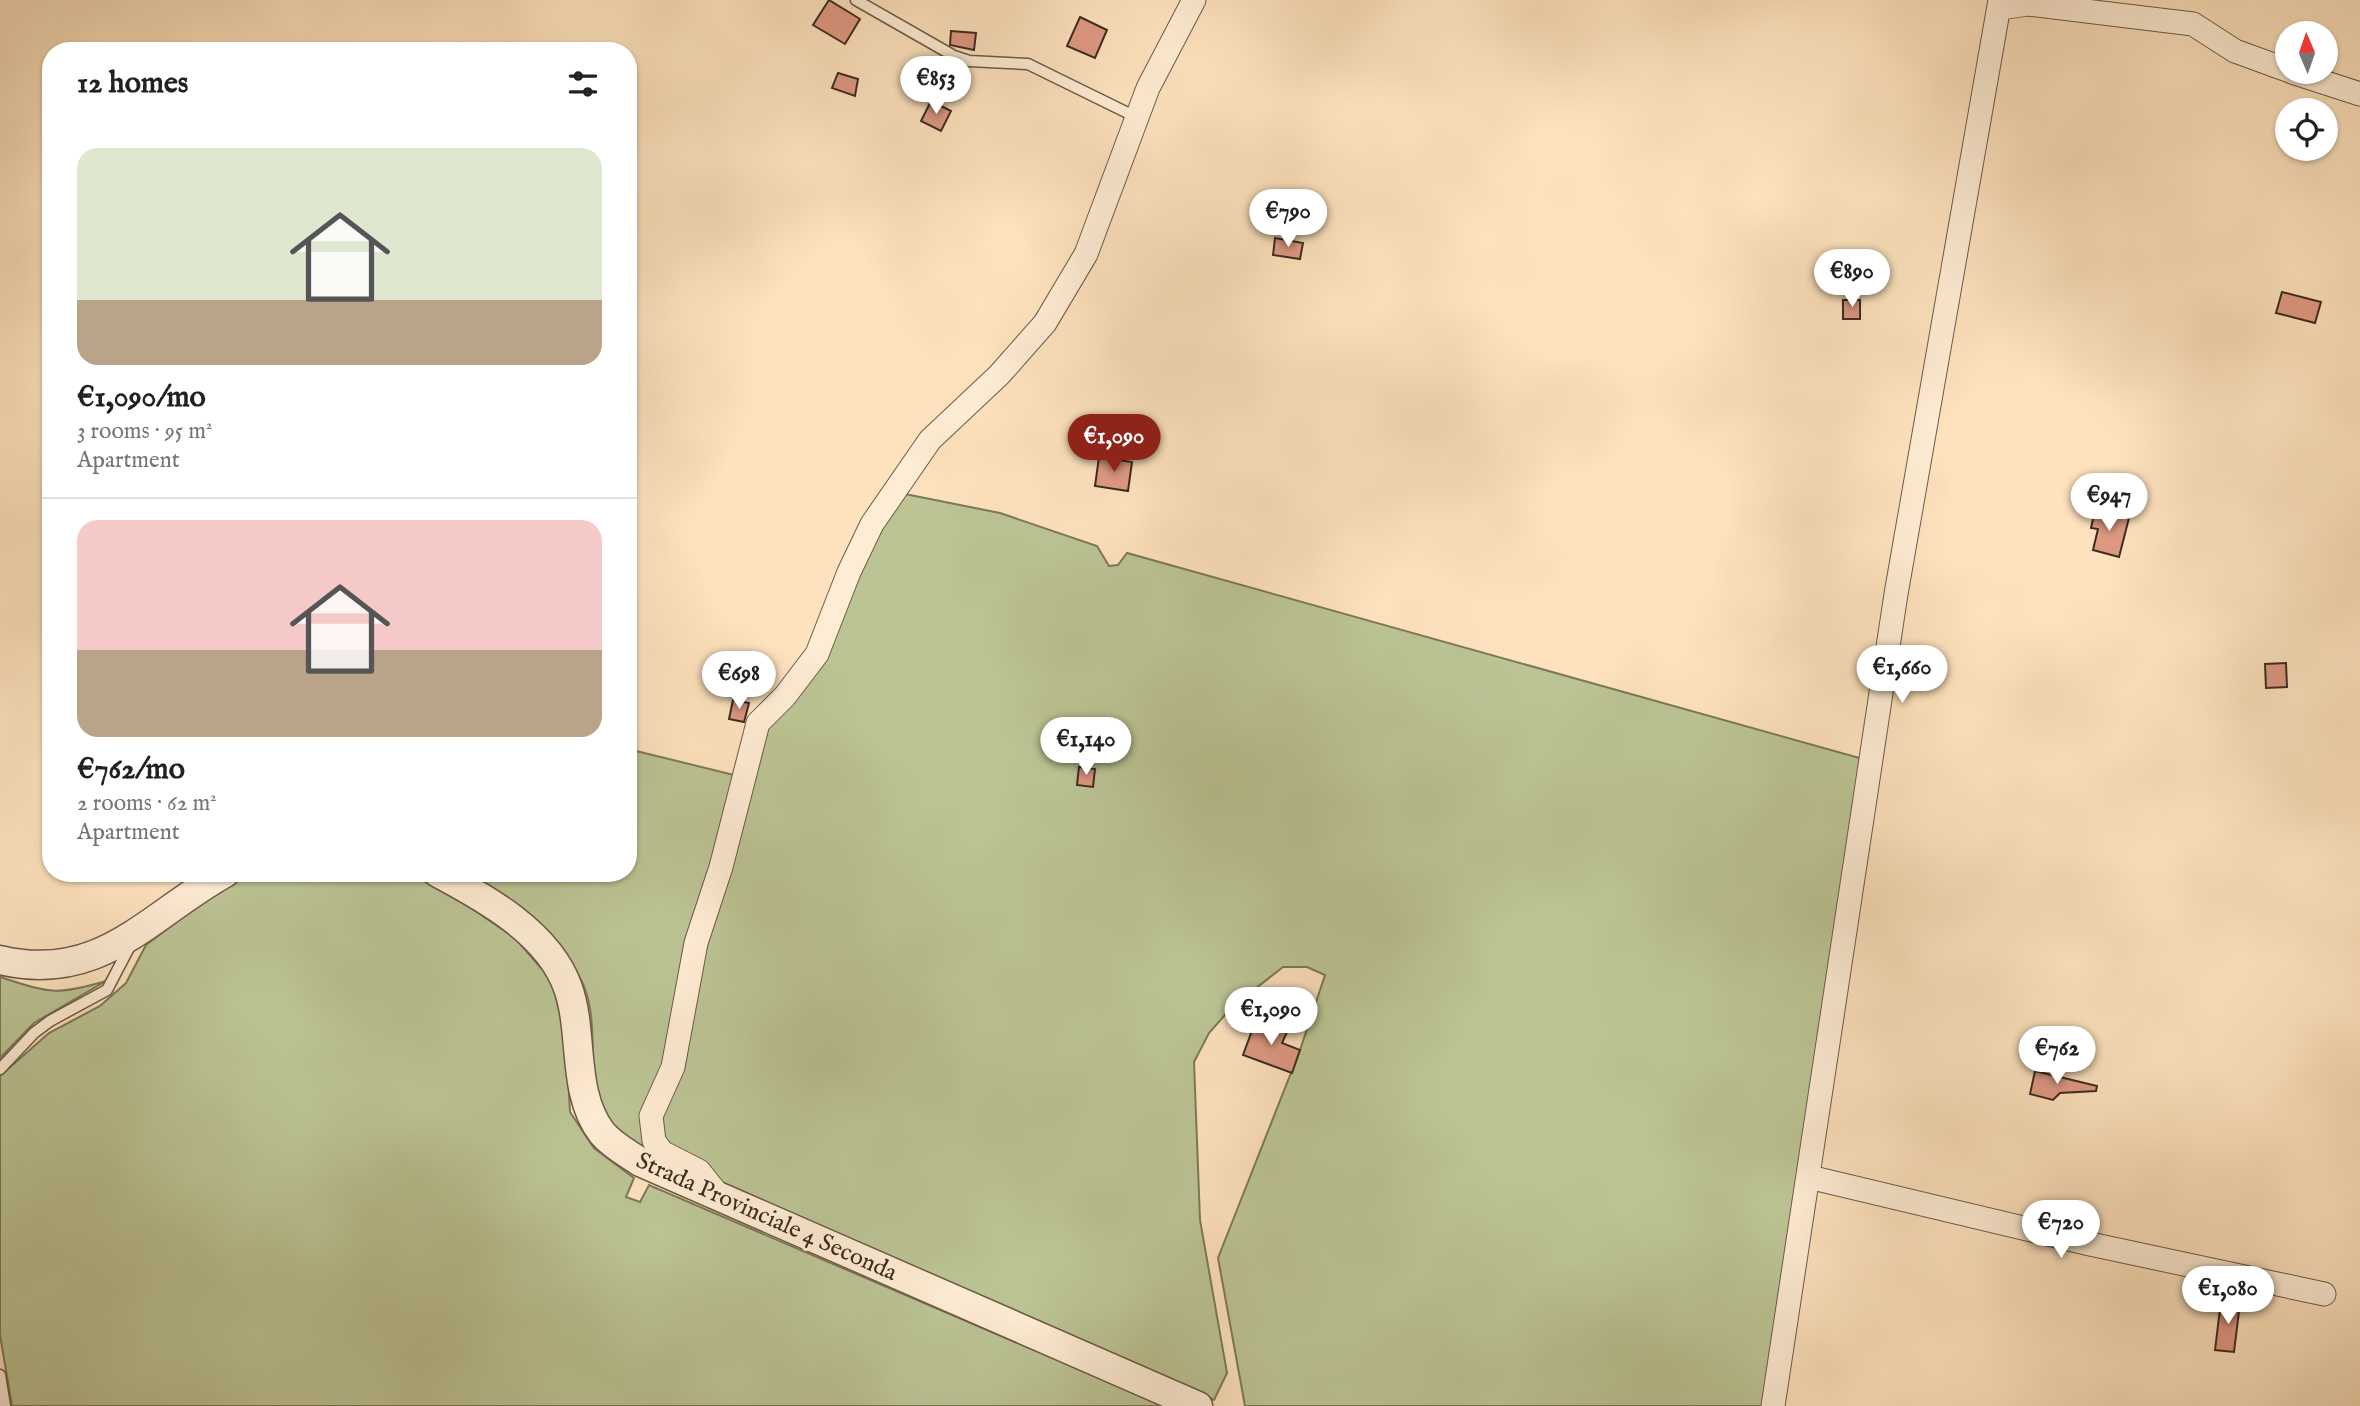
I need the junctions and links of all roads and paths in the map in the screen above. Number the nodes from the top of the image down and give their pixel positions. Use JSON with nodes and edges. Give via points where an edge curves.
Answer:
{"nodes":[{"id":1,"x":856,"y":0,"type":"edge"},
{"id":2,"x":1194,"y":0,"type":"edge"},
{"id":3,"x":2000,"y":4,"type":"edge"},
{"id":4,"x":2275,"y":66,"type":"edge"},
{"id":5,"x":2329,"y":84,"type":"edge"},
{"id":6,"x":2360,"y":94,"type":"edge"},
{"id":7,"x":1136,"y":117,"type":"junction"},
{"id":8,"x":212,"y":882,"type":"edge"},
{"id":9,"x":452,"y":882,"type":"edge"},
{"id":10,"x":134,"y":936,"type":"junction"},
{"id":11,"x":0,"y":960,"type":"edge"},
{"id":12,"x":0,"y":1069,"type":"edge"},
{"id":13,"x":1809,"y":1177,"type":"junction"},
{"id":14,"x":719,"y":1196,"type":"junction"},
{"id":15,"x":2324,"y":1294,"type":"dead end"},
{"id":16,"x":0,"y":1375,"type":"edge"},
{"id":17,"x":5,"y":1406,"type":"edge"},
{"id":18,"x":1198,"y":1406,"type":"edge"},
{"id":19,"x":1773,"y":1406,"type":"edge"}],
"edges":[{"from":1,"to":7,"type":"lane","via":[[954,57],[1028,64]]},
{"from":2,"to":7,"type":"street"},
{"from":3,"to":4,"type":"street","via":[[2193,24],[2235,51]]},
{"from":3,"to":13,"type":"street","via":[[1896,594]]},
{"from":5,"to":6,"type":"street"},
{"from":7,"to":14,"type":"street","via":[[1086,254],[1045,323],[999,375],[930,440],[872,524],[817,654],[758,723],[721,867],[695,943],[673,1067],[652,1116],[654,1141],[662,1152],[699,1171]]},
{"from":8,"to":10,"type":"street"},
{"from":9,"to":14,"type":"street","name":"Strada Provinciale 4 Seconda","via":[[514,922],[558,967],[568,987],[587,1101],[602,1133],[640,1162]]},
{"from":10,"to":11,"type":"street","via":[[106,951],[74,960],[44,965]]},
{"from":10,"to":12,"type":"lane","via":[[107,990],[50,1021]]},
{"from":13,"to":15,"type":"street"},
{"from":13,"to":19,"type":"street"},
{"from":14,"to":18,"type":"street","name":"Strada Provinciale 4 Seconda"},
{"from":16,"to":17,"type":"lane"}]}
